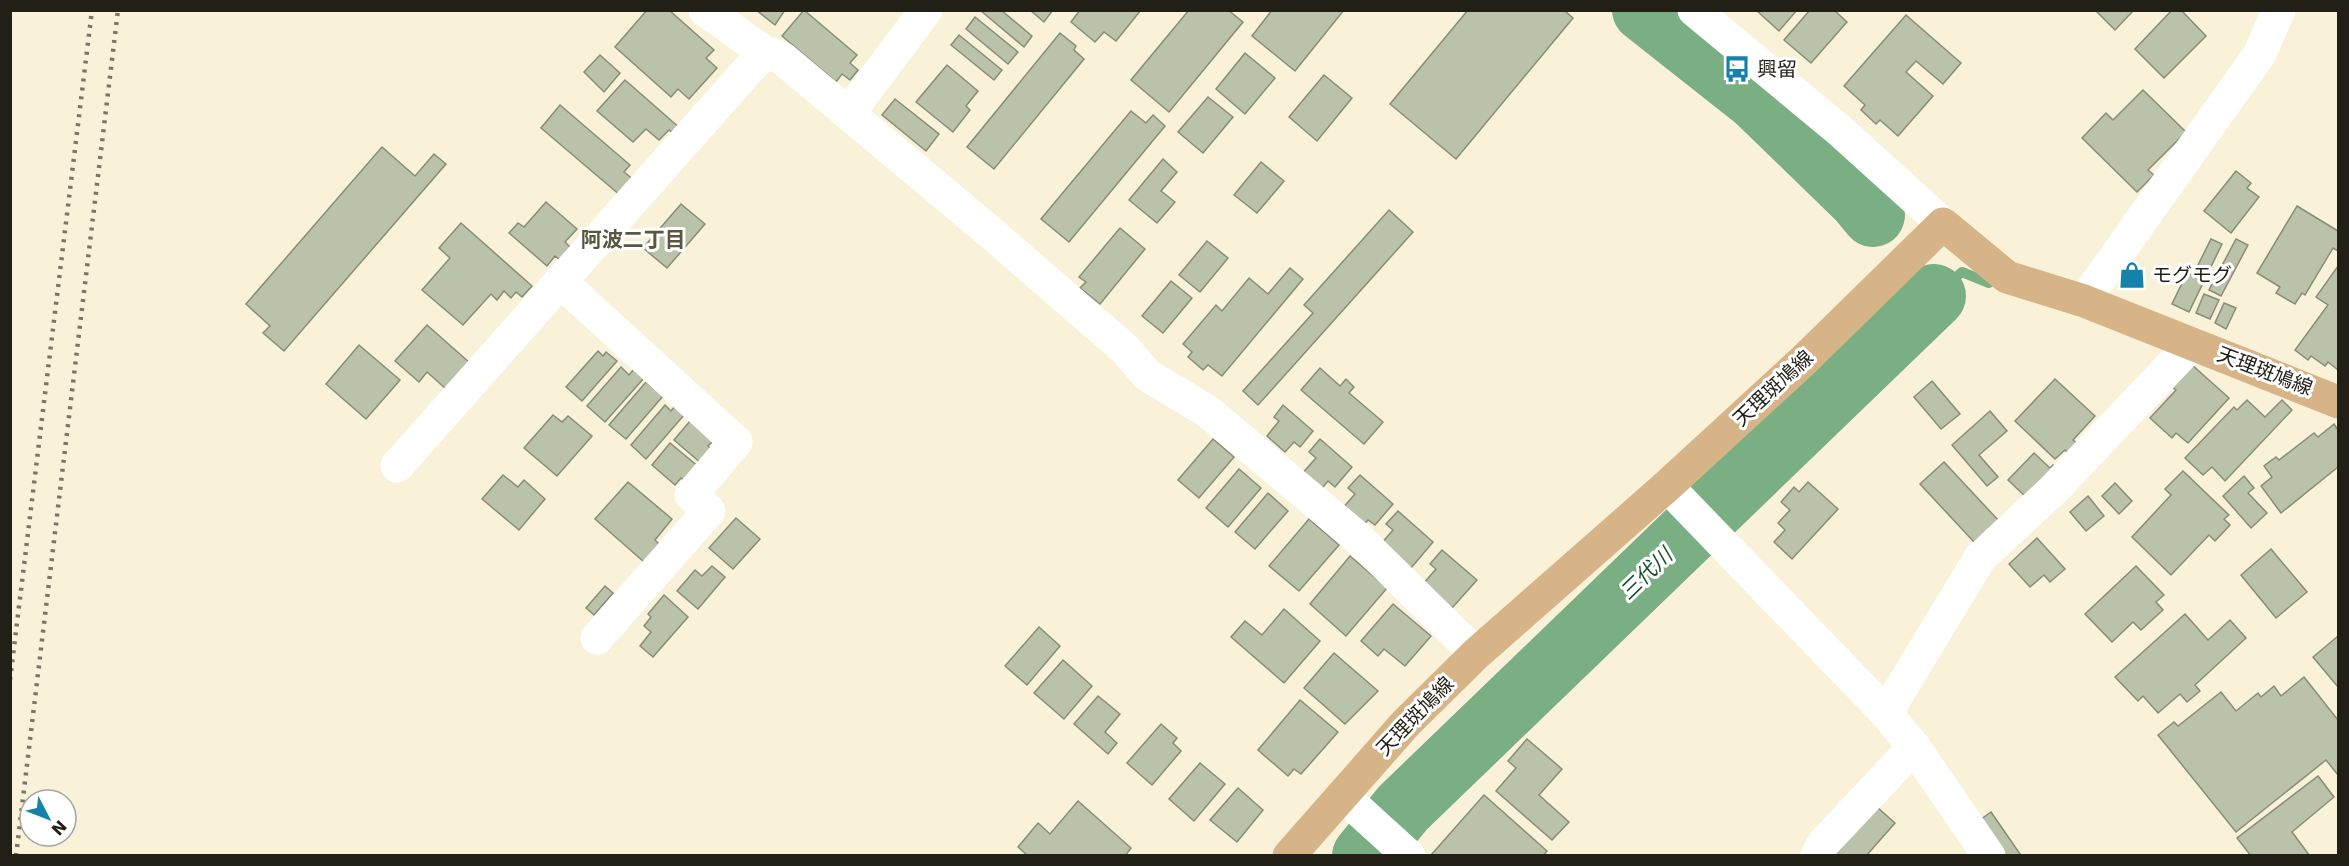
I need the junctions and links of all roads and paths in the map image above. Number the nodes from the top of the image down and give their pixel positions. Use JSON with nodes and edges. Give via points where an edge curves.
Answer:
{"nodes":[{"id":1,"x":705,"y":10,"type":"edge"},
{"id":2,"x":926,"y":10,"type":"edge"},
{"id":3,"x":1694,"y":10,"type":"edge"},
{"id":4,"x":2279,"y":10,"type":"edge"},
{"id":5,"x":764,"y":52,"type":"junction"},
{"id":6,"x":849,"y":113,"type":"junction"},
{"id":7,"x":1943,"y":224,"type":"junction"},
{"id":8,"x":560,"y":281,"type":"junction"},
{"id":9,"x":2084,"y":301,"type":"junction"},
{"id":10,"x":2193,"y":343,"type":"junction"},
{"id":11,"x":2338,"y":402,"type":"edge"},
{"id":12,"x":397,"y":466,"type":"dead end"},
{"id":13,"x":1667,"y":486,"type":"junction"},
{"id":14,"x":597,"y":638,"type":"dead end"},
{"id":15,"x":1476,"y":654,"type":"junction"},
{"id":16,"x":1886,"y":713,"type":"junction"},
{"id":17,"x":1914,"y":747,"type":"junction"},
{"id":18,"x":1342,"y":796,"type":"junction"},
{"id":19,"x":1403,"y":851,"type":"edge"},
{"id":20,"x":1289,"y":855,"type":"edge"},
{"id":21,"x":1817,"y":855,"type":"edge"},
{"id":22,"x":1989,"y":855,"type":"edge"}],
"edges":[{"from":1,"to":5,"type":"street"},
{"from":2,"to":6,"type":"street"},
{"from":3,"to":7,"type":"street","via":[[1839,130]]},
{"from":4,"to":9,"type":"street","via":[[2259,55]]},
{"from":5,"to":6,"type":"street","via":[[782,58]]},
{"from":5,"to":8,"type":"street"},
{"from":6,"to":15,"type":"street","via":[[1126,350],[1147,375],[1207,411],[1358,538]]},
{"from":7,"to":9,"type":"main road","name":"天理斑鳩線","via":[[2007,277]]},
{"from":7,"to":13,"type":"main road","name":"天理斑鳩線"},
{"from":8,"to":12,"type":"street"},
{"from":8,"to":14,"type":"street","via":[[736,442],[691,495],[709,511]]},
{"from":9,"to":10,"type":"main road","name":"天理斑鳩線"},
{"from":10,"to":11,"type":"main road","name":"天理斑鳩線"},
{"from":10,"to":16,"type":"street","via":[[2053,490],[1980,558]]},
{"from":13,"to":15,"type":"main road","name":"天理斑鳩線"},
{"from":13,"to":16,"type":"street"},
{"from":15,"to":18,"type":"main road","name":"天理斑鳩線","via":[[1406,723]]},
{"from":16,"to":17,"type":"street"},
{"from":17,"to":21,"type":"street"},
{"from":17,"to":22,"type":"street"},
{"from":18,"to":19,"type":"street"},
{"from":18,"to":20,"type":"main road","name":"天理斑鳩線"}]}
